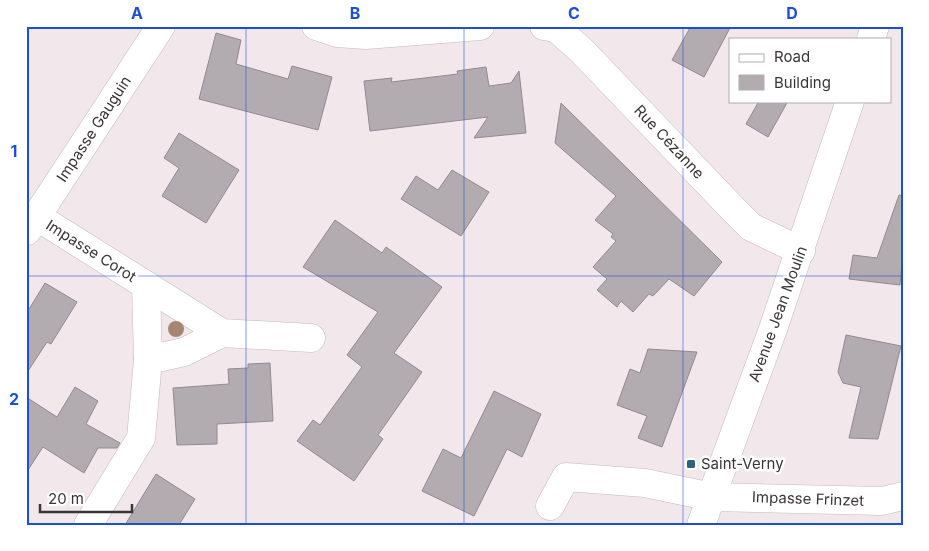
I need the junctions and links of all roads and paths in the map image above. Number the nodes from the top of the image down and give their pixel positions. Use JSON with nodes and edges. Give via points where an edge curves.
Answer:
{"nodes":[{"id":1,"x":161,"y":26,"type":"edge"},
{"id":2,"x":316,"y":26,"type":"edge"},
{"id":3,"x":480,"y":26,"type":"edge"},
{"id":4,"x":544,"y":26,"type":"edge"},
{"id":5,"x":875,"y":26,"type":"edge"},
{"id":6,"x":367,"y":31,"type":"edge"},
{"id":7,"x":871,"y":38,"type":"edge"},
{"id":8,"x":850,"y":102,"type":"edge"},
{"id":9,"x":31,"y":224,"type":"edge"},
{"id":10,"x":801,"y":251,"type":"junction"},
{"id":11,"x":146,"y":285,"type":"junction"},
{"id":12,"x":222,"y":333,"type":"junction"},
{"id":13,"x":312,"y":338,"type":"dead end"},
{"id":14,"x":148,"y":360,"type":"junction"},
{"id":15,"x":903,"y":496,"type":"edge"},
{"id":16,"x":712,"y":497,"type":"junction"},
{"id":17,"x":550,"y":506,"type":"dead end"},
{"id":18,"x":88,"y":525,"type":"edge"},
{"id":19,"x":701,"y":525,"type":"edge"}],
"edges":[{"from":1,"to":9,"type":"street","name":"Impasse Gauguin"},
{"from":2,"to":6,"type":"street","via":[[337,33]]},
{"from":3,"to":6,"type":"street"},
{"from":4,"to":10,"type":"street","name":"Rue Cézanne","via":[[556,28],[582,51],[751,226]]},
{"from":5,"to":7,"type":"street"},
{"from":8,"to":10,"type":"street","name":"Avenue Jean Moulin"},
{"from":9,"to":11,"type":"street","name":"Impasse Corot"},
{"from":10,"to":16,"type":"street","name":"Avenue Jean Moulin"},
{"from":11,"to":12,"type":"street","name":"Impasse Corot"},
{"from":11,"to":14,"type":"street","name":"Impasse Corot"},
{"from":12,"to":13,"type":"street","name":"Impasse Corot"},
{"from":12,"to":14,"type":"street","name":"Impasse Corot","via":[[184,352]]},
{"from":14,"to":18,"type":"street","name":"Impasse Corot","via":[[141,438]]},
{"from":15,"to":16,"type":"street","name":"Impasse Frinzet","via":[[882,501]]},
{"from":16,"to":17,"type":"street","name":"Impasse Frinzet","via":[[645,483],[566,478]]},
{"from":16,"to":19,"type":"street","name":"Avenue Jean Moulin"}]}
